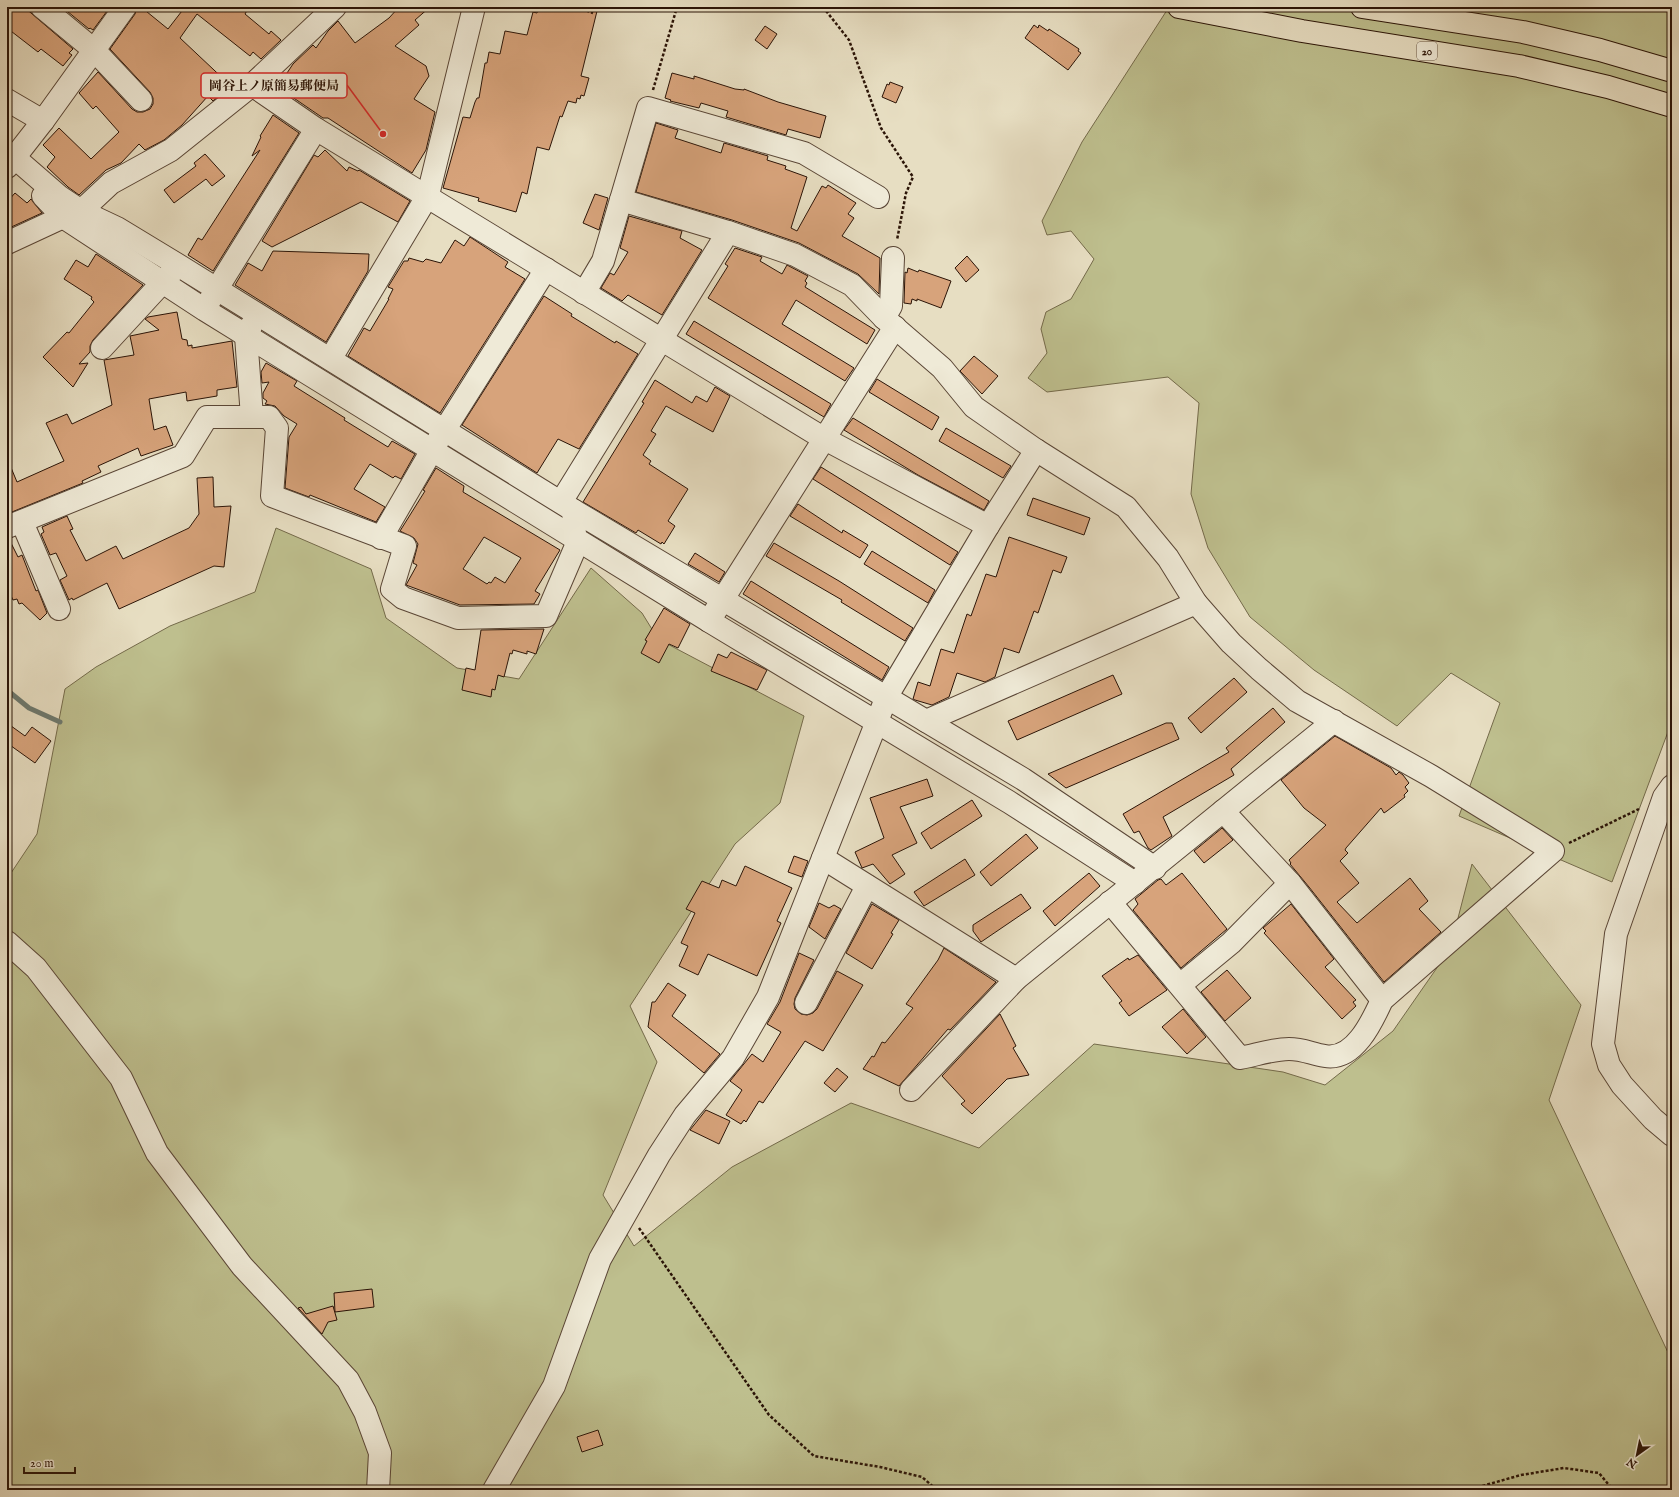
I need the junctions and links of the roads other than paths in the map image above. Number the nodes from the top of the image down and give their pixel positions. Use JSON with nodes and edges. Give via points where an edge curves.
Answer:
{"nodes":[{"id":1,"x":42,"y":7,"type":"edge"},
{"id":2,"x":125,"y":7,"type":"edge"},
{"id":3,"x":335,"y":7,"type":"edge"},
{"id":4,"x":474,"y":7,"type":"edge"},
{"id":5,"x":1179,"y":7,"type":"edge"},
{"id":6,"x":1362,"y":7,"type":"edge"},
{"id":7,"x":94,"y":50,"type":"junction"},
{"id":8,"x":1672,"y":71,"type":"edge"},
{"id":9,"x":252,"y":85,"type":"junction"},
{"id":10,"x":7,"y":100,"type":"edge"},
{"id":11,"x":141,"y":100,"type":"dead end"},
{"id":12,"x":1672,"y":106,"type":"edge"},
{"id":13,"x":43,"y":121,"type":"junction"},
{"id":14,"x":316,"y":129,"type":"junction"},
{"id":15,"x":11,"y":162,"type":"edge"},
{"id":16,"x":428,"y":195,"type":"junction"},
{"id":17,"x":878,"y":197,"type":"dead end"},
{"id":18,"x":621,"y":200,"type":"junction"},
{"id":19,"x":72,"y":214,"type":"junction"},
{"id":20,"x":728,"y":232,"type":"junction"},
{"id":21,"x":7,"y":243,"type":"edge"},
{"id":22,"x":893,"y":258,"type":"road end"},
{"id":23,"x":178,"y":264,"type":"junction"},
{"id":24,"x":546,"y":269,"type":"junction"},
{"id":25,"x":161,"y":282,"type":"junction"},
{"id":26,"x":217,"y":288,"type":"junction"},
{"id":27,"x":584,"y":293,"type":"junction"},
{"id":28,"x":205,"y":310,"type":"junction"},
{"id":29,"x":258,"y":314,"type":"junction"},
{"id":30,"x":890,"y":322,"type":"junction"},
{"id":31,"x":246,"y":336,"type":"junction"},
{"id":32,"x":662,"y":340,"type":"junction"},
{"id":33,"x":102,"y":348,"type":"dead end"},
{"id":34,"x":331,"y":358,"type":"junction"},
{"id":35,"x":252,"y":417,"type":"junction"},
{"id":36,"x":446,"y":429,"type":"junction"},
{"id":37,"x":823,"y":438,"type":"junction"},
{"id":38,"x":432,"y":450,"type":"junction"},
{"id":39,"x":1036,"y":450,"type":"junction"},
{"id":40,"x":567,"y":506,"type":"junction"},
{"id":41,"x":14,"y":525,"type":"edge"},
{"id":42,"x":988,"y":526,"type":"junction"},
{"id":43,"x":381,"y":538,"type":"junction"},
{"id":44,"x":576,"y":538,"type":"junction"},
{"id":45,"x":724,"y":599,"type":"junction"},
{"id":46,"x":1196,"y":603,"type":"junction"},
{"id":47,"x":59,"y":609,"type":"dead end"},
{"id":48,"x":709,"y":621,"type":"junction"},
{"id":49,"x":887,"y":696,"type":"junction"},
{"id":50,"x":926,"y":721,"type":"junction"},
{"id":51,"x":1334,"y":721,"type":"junction"},
{"id":52,"x":877,"y":722,"type":"junction"},
{"id":53,"x":1023,"y":779,"type":"junction"},
{"id":54,"x":1668,"y":792,"type":"edge"},
{"id":55,"x":1009,"y":802,"type":"junction"},
{"id":56,"x":1223,"y":811,"type":"junction"},
{"id":57,"x":823,"y":858,"type":"junction"},
{"id":58,"x":1155,"y":868,"type":"junction"},
{"id":59,"x":1135,"y":883,"type":"junction"},
{"id":60,"x":1290,"y":883,"type":"junction"},
{"id":61,"x":867,"y":886,"type":"junction"},
{"id":62,"x":1110,"y":902,"type":"junction"},
{"id":63,"x":7,"y":942,"type":"edge"},
{"id":64,"x":1016,"y":979,"type":"junction"},
{"id":65,"x":1180,"y":985,"type":"junction"},
{"id":66,"x":1382,"y":1000,"type":"junction"},
{"id":67,"x":806,"y":1002,"type":"dead end"},
{"id":68,"x":911,"y":1090,"type":"dead end"},
{"id":69,"x":1672,"y":1135,"type":"edge"},
{"id":70,"x":378,"y":1490,"type":"edge"},
{"id":71,"x":494,"y":1490,"type":"edge"}],
"edges":[{"from":1,"to":7,"type":"street"},
{"from":2,"to":7,"type":"street"},
{"from":3,"to":9,"type":"street"},
{"from":4,"to":16,"type":"street"},
{"from":5,"to":12,"type":"highway","number":"20","via":[[1302,31],[1520,66],[1608,87]]},
{"from":6,"to":8,"type":"highway","via":[[1523,32],[1600,50]]},
{"from":7,"to":11,"type":"street"},
{"from":7,"to":13,"type":"street"},
{"from":9,"to":14,"type":"street"},
{"from":9,"to":19,"type":"street","via":[[171,150],[111,182]]},
{"from":10,"to":13,"type":"street"},
{"from":13,"to":15,"type":"street"},
{"from":14,"to":16,"type":"street"},
{"from":14,"to":26,"type":"street"},
{"from":15,"to":19,"type":"street","via":[[60,197]]},
{"from":16,"to":24,"type":"street"},
{"from":16,"to":34,"type":"street"},
{"from":17,"to":18,"type":"street","via":[[804,153],[648,108]]},
{"from":18,"to":20,"type":"street"},
{"from":18,"to":27,"type":"street","via":[[603,261]]},
{"from":19,"to":21,"type":"street"},
{"from":19,"to":23,"type":"street","via":[[117,228]]},
{"from":19,"to":25,"type":"street"},
{"from":20,"to":30,"type":"street","via":[[795,255],[852,285]]},
{"from":20,"to":32,"type":"street"},
{"from":22,"to":30,"type":"street"},
{"from":23,"to":25,"type":"street"},
{"from":23,"to":26,"type":"street"},
{"from":24,"to":27,"type":"street"},
{"from":24,"to":36,"type":"street"},
{"from":25,"to":28,"type":"street"},
{"from":25,"to":33,"type":"street"},
{"from":26,"to":28,"type":"street"},
{"from":26,"to":29,"type":"street"},
{"from":27,"to":32,"type":"street"},
{"from":28,"to":31,"type":"street"},
{"from":29,"to":31,"type":"street"},
{"from":29,"to":34,"type":"street"},
{"from":30,"to":37,"type":"street"},
{"from":30,"to":39,"type":"street","via":[[942,368],[974,407]]},
{"from":31,"to":35,"type":"street"},
{"from":31,"to":38,"type":"street"},
{"from":32,"to":37,"type":"street"},
{"from":32,"to":40,"type":"street"},
{"from":34,"to":36,"type":"street"},
{"from":35,"to":41,"type":"street","via":[[207,417],[183,456]]},
{"from":35,"to":43,"type":"street","via":[[269,417],[277,428],[272,496]]},
{"from":36,"to":38,"type":"street"},
{"from":36,"to":40,"type":"street"},
{"from":37,"to":42,"type":"street"},
{"from":37,"to":45,"type":"street"},
{"from":38,"to":43,"type":"street"},
{"from":38,"to":44,"type":"street"},
{"from":39,"to":42,"type":"street"},
{"from":39,"to":46,"type":"street","via":[[1126,507],[1168,558]]},
{"from":40,"to":44,"type":"street"},
{"from":40,"to":45,"type":"street"},
{"from":41,"to":47,"type":"street"},
{"from":42,"to":49,"type":"street"},
{"from":43,"to":44,"type":"street","via":[[405,546],[392,589],[403,598],[458,618],[546,616],[576,546]]},
{"from":44,"to":48,"type":"street"},
{"from":45,"to":48,"type":"street"},
{"from":45,"to":49,"type":"street"},
{"from":46,"to":50,"type":"street"},
{"from":46,"to":51,"type":"street","via":[[1258,669],[1297,701]]},
{"from":48,"to":52,"type":"street"},
{"from":49,"to":50,"type":"street"},
{"from":49,"to":52,"type":"street"},
{"from":50,"to":53,"type":"street"},
{"from":51,"to":56,"type":"street"},
{"from":51,"to":66,"type":"street","via":[[1431,776],[1553,851]]},
{"from":52,"to":55,"type":"street"},
{"from":52,"to":57,"type":"street"},
{"from":53,"to":55,"type":"street"},
{"from":53,"to":58,"type":"street"},
{"from":54,"to":69,"type":"street","via":[[1616,934],[1603,1044],[1609,1065],[1622,1085],[1653,1119]]},
{"from":55,"to":59,"type":"street"},
{"from":56,"to":58,"type":"street"},
{"from":56,"to":60,"type":"street"},
{"from":57,"to":61,"type":"street"},
{"from":57,"to":71,"type":"street","via":[[768,997],[733,1058],[685,1115],[659,1155],[600,1259],[554,1386]]},
{"from":58,"to":59,"type":"street"},
{"from":59,"to":62,"type":"street"},
{"from":60,"to":65,"type":"street","via":[[1231,944]]},
{"from":60,"to":66,"type":"street"},
{"from":61,"to":64,"type":"street"},
{"from":61,"to":67,"type":"street"},
{"from":62,"to":64,"type":"street"},
{"from":62,"to":65,"type":"street"},
{"from":63,"to":70,"type":"street","via":[[36,968],[121,1078],[157,1153],[242,1266],[348,1380],[365,1412],[380,1452]]},
{"from":64,"to":68,"type":"street"},
{"from":65,"to":66,"type":"street","via":[[1240,1058],[1287,1049],[1338,1056],[1352,1048],[1374,1019]]}]}
